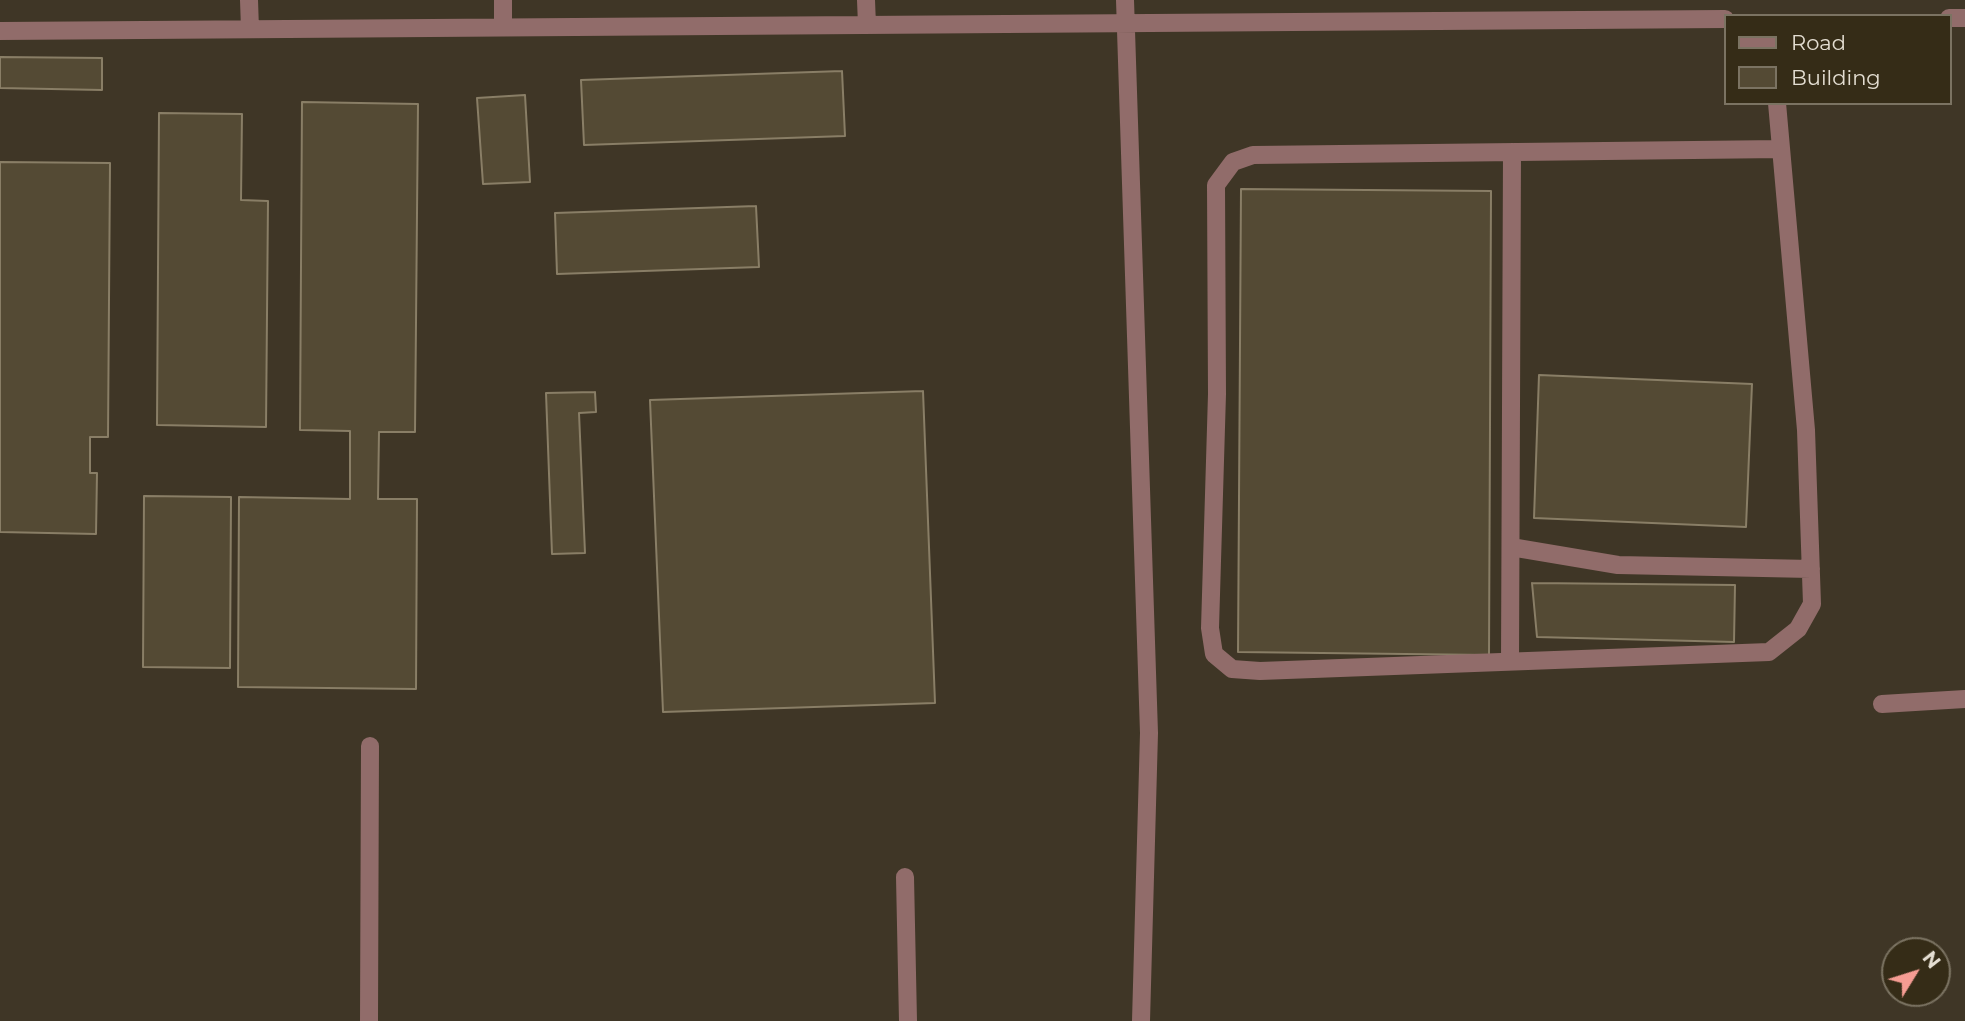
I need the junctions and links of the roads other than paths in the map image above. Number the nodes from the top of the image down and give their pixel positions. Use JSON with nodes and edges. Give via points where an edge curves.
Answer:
{"nodes":[{"id":1,"x":249,"y":0,"type":"edge"},
{"id":2,"x":503,"y":0,"type":"edge"},
{"id":3,"x":866,"y":0,"type":"edge"},
{"id":4,"x":1125,"y":0,"type":"edge"},
{"id":5,"x":1724,"y":19,"type":"edge"},
{"id":6,"x":1125,"y":23,"type":"junction"},
{"id":7,"x":867,"y":24,"type":"junction"},
{"id":8,"x":503,"y":27,"type":"junction"},
{"id":9,"x":250,"y":29,"type":"junction"},
{"id":10,"x":0,"y":31,"type":"edge"},
{"id":11,"x":1777,"y":105,"type":"edge"},
{"id":12,"x":1781,"y":149,"type":"junction"},
{"id":13,"x":1512,"y":152,"type":"junction"},
{"id":14,"x":1511,"y":547,"type":"junction"},
{"id":15,"x":1811,"y":569,"type":"junction"},
{"id":16,"x":1510,"y":662,"type":"junction"},
{"id":17,"x":1965,"y":699,"type":"edge"},
{"id":18,"x":1882,"y":704,"type":"dead end"},
{"id":19,"x":370,"y":746,"type":"dead end"},
{"id":20,"x":905,"y":877,"type":"dead end"},
{"id":21,"x":369,"y":1021,"type":"edge"},
{"id":22,"x":908,"y":1021,"type":"edge"},
{"id":23,"x":1141,"y":1021,"type":"edge"}],
"edges":[{"from":1,"to":9,"type":"street"},
{"from":2,"to":8,"type":"street"},
{"from":3,"to":7,"type":"street"},
{"from":4,"to":6,"type":"street"},
{"from":5,"to":6,"type":"street"},
{"from":6,"to":7,"type":"street"},
{"from":6,"to":23,"type":"street","via":[[1149,733]]},
{"from":7,"to":8,"type":"street"},
{"from":8,"to":9,"type":"street"},
{"from":9,"to":10,"type":"street"},
{"from":11,"to":12,"type":"street"},
{"from":12,"to":13,"type":"street"},
{"from":12,"to":15,"type":"street","via":[[1806,430]]},
{"from":13,"to":14,"type":"street"},
{"from":13,"to":16,"type":"street","via":[[1253,155],[1233,162],[1216,185],[1217,394],[1210,628],[1214,654],[1232,669]]},
{"from":14,"to":15,"type":"street","via":[[1618,565]]},
{"from":14,"to":16,"type":"street"},
{"from":15,"to":16,"type":"street","via":[[1812,604],[1798,629],[1769,652]]},
{"from":17,"to":18,"type":"street"},
{"from":19,"to":21,"type":"street"},
{"from":20,"to":22,"type":"street"}]}
